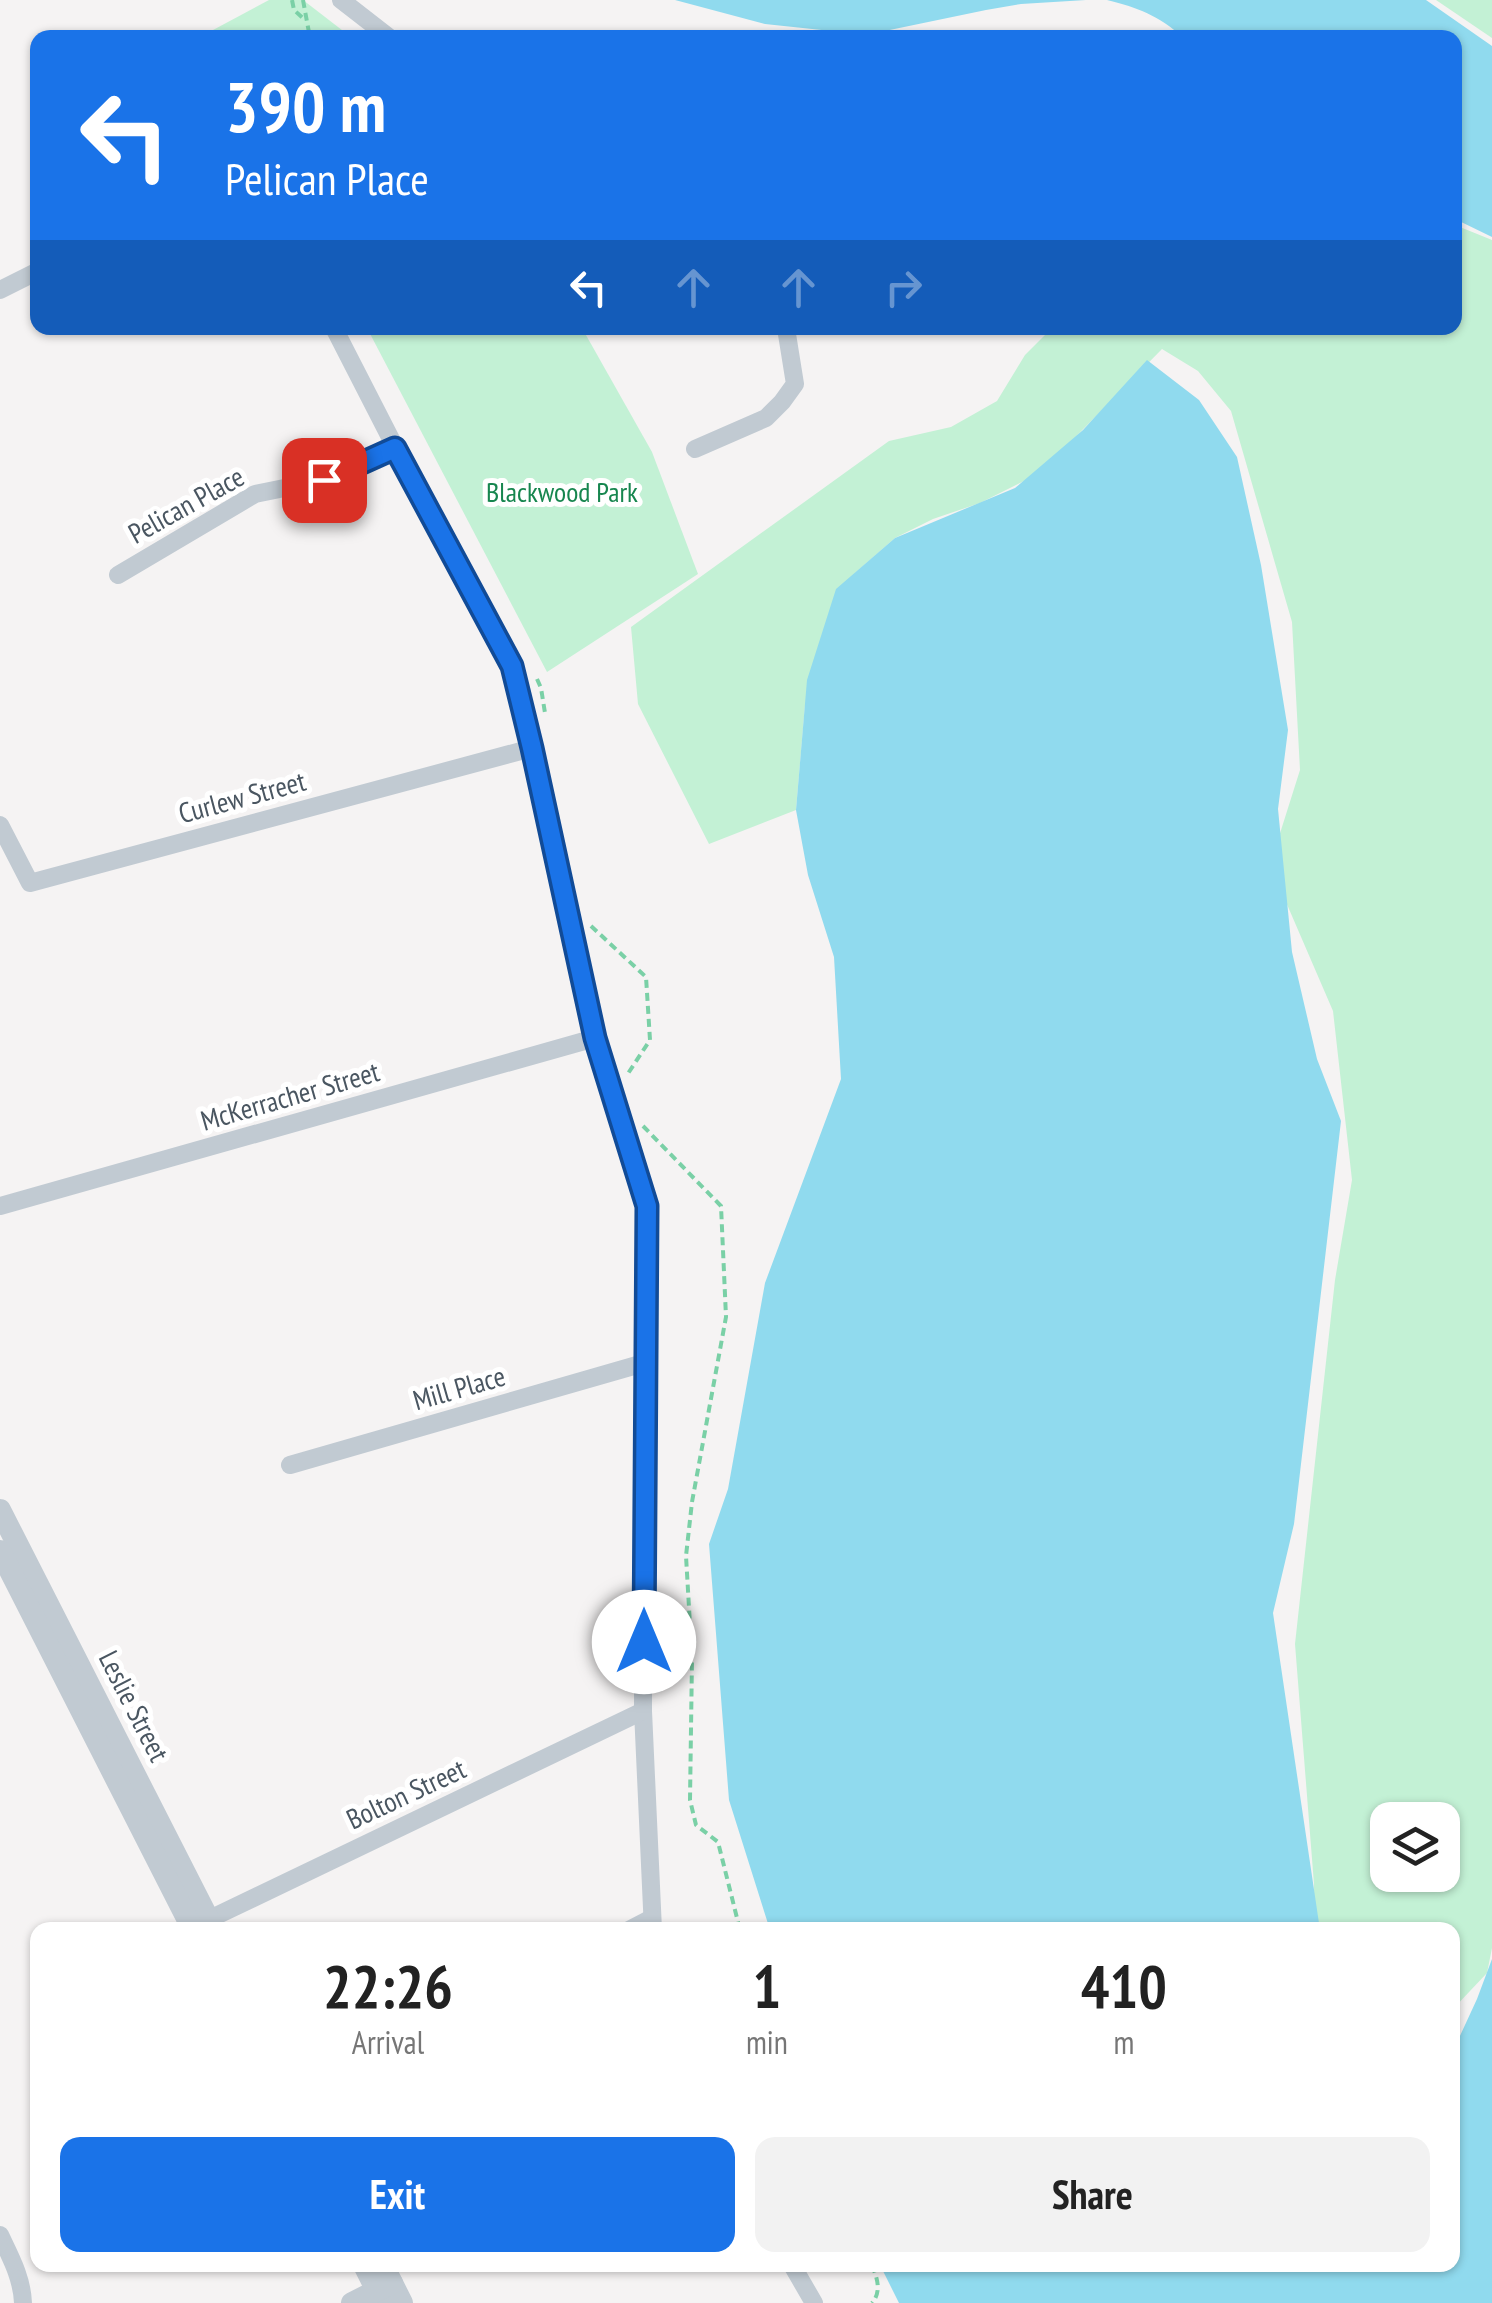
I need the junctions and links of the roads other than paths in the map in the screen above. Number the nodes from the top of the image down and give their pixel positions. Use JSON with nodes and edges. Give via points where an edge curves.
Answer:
{"nodes":[{"id":1,"x":341,"y":0,"type":"edge"},
{"id":2,"x":380,"y":30,"type":"edge"},
{"id":3,"x":30,"y":275,"type":"edge"},
{"id":4,"x":0,"y":290,"type":"edge"},
{"id":5,"x":338,"y":335,"type":"edge"},
{"id":6,"x":787,"y":335,"type":"edge"},
{"id":7,"x":395,"y":448,"type":"junction"},
{"id":8,"x":695,"y":449,"type":"dead end"},
{"id":9,"x":118,"y":576,"type":"dead end"},
{"id":10,"x":532,"y":748,"type":"junction"},
{"id":11,"x":0,"y":824,"type":"edge"},
{"id":12,"x":595,"y":1038,"type":"junction"},
{"id":13,"x":0,"y":1206,"type":"edge"},
{"id":14,"x":644,"y":1363,"type":"junction"},
{"id":15,"x":290,"y":1465,"type":"dead end"},
{"id":16,"x":0,"y":1510,"type":"edge"},
{"id":17,"x":0,"y":1551,"type":"edge"},
{"id":18,"x":643,"y":1711,"type":"junction"},
{"id":19,"x":199,"y":1922,"type":"edge"},
{"id":20,"x":200,"y":1922,"type":"edge"},
{"id":21,"x":212,"y":1922,"type":"edge"},
{"id":22,"x":652,"y":1922,"type":"edge"},
{"id":23,"x":0,"y":2236,"type":"edge"},
{"id":24,"x":796,"y":2272,"type":"edge"},
{"id":25,"x":387,"y":2289,"type":"edge"},
{"id":26,"x":22,"y":2303,"type":"edge"},
{"id":27,"x":352,"y":2303,"type":"edge"},
{"id":28,"x":814,"y":2303,"type":"edge"}],
"edges":[{"from":1,"to":2,"type":"street"},
{"from":3,"to":4,"type":"street"},
{"from":5,"to":7,"type":"street"},
{"from":6,"to":8,"type":"street","via":[[795,384],[782,402],[766,418]]},
{"from":7,"to":9,"type":"street","name":"Pelican Place","via":[[324,480],[255,494]]},
{"from":7,"to":10,"type":"street","via":[[512,666]]},
{"from":10,"to":11,"type":"street","name":"Curlew Street","via":[[30,883]]},
{"from":10,"to":12,"type":"street"},
{"from":12,"to":13,"type":"street","name":"McKerracher Street"},
{"from":12,"to":14,"type":"street","via":[[647,1206]]},
{"from":14,"to":15,"type":"street","name":"Mill Place"},
{"from":14,"to":18,"type":"street"},
{"from":16,"to":20,"type":"street","name":"Leslie Street"},
{"from":17,"to":19,"type":"street","name":"Leslie Street"},
{"from":18,"to":21,"type":"street","name":"Bolton Street"},
{"from":18,"to":22,"type":"street"},
{"from":23,"to":26,"type":"street","via":[[16,2266]]},
{"from":24,"to":28,"type":"street"},
{"from":25,"to":27,"type":"street"}]}
